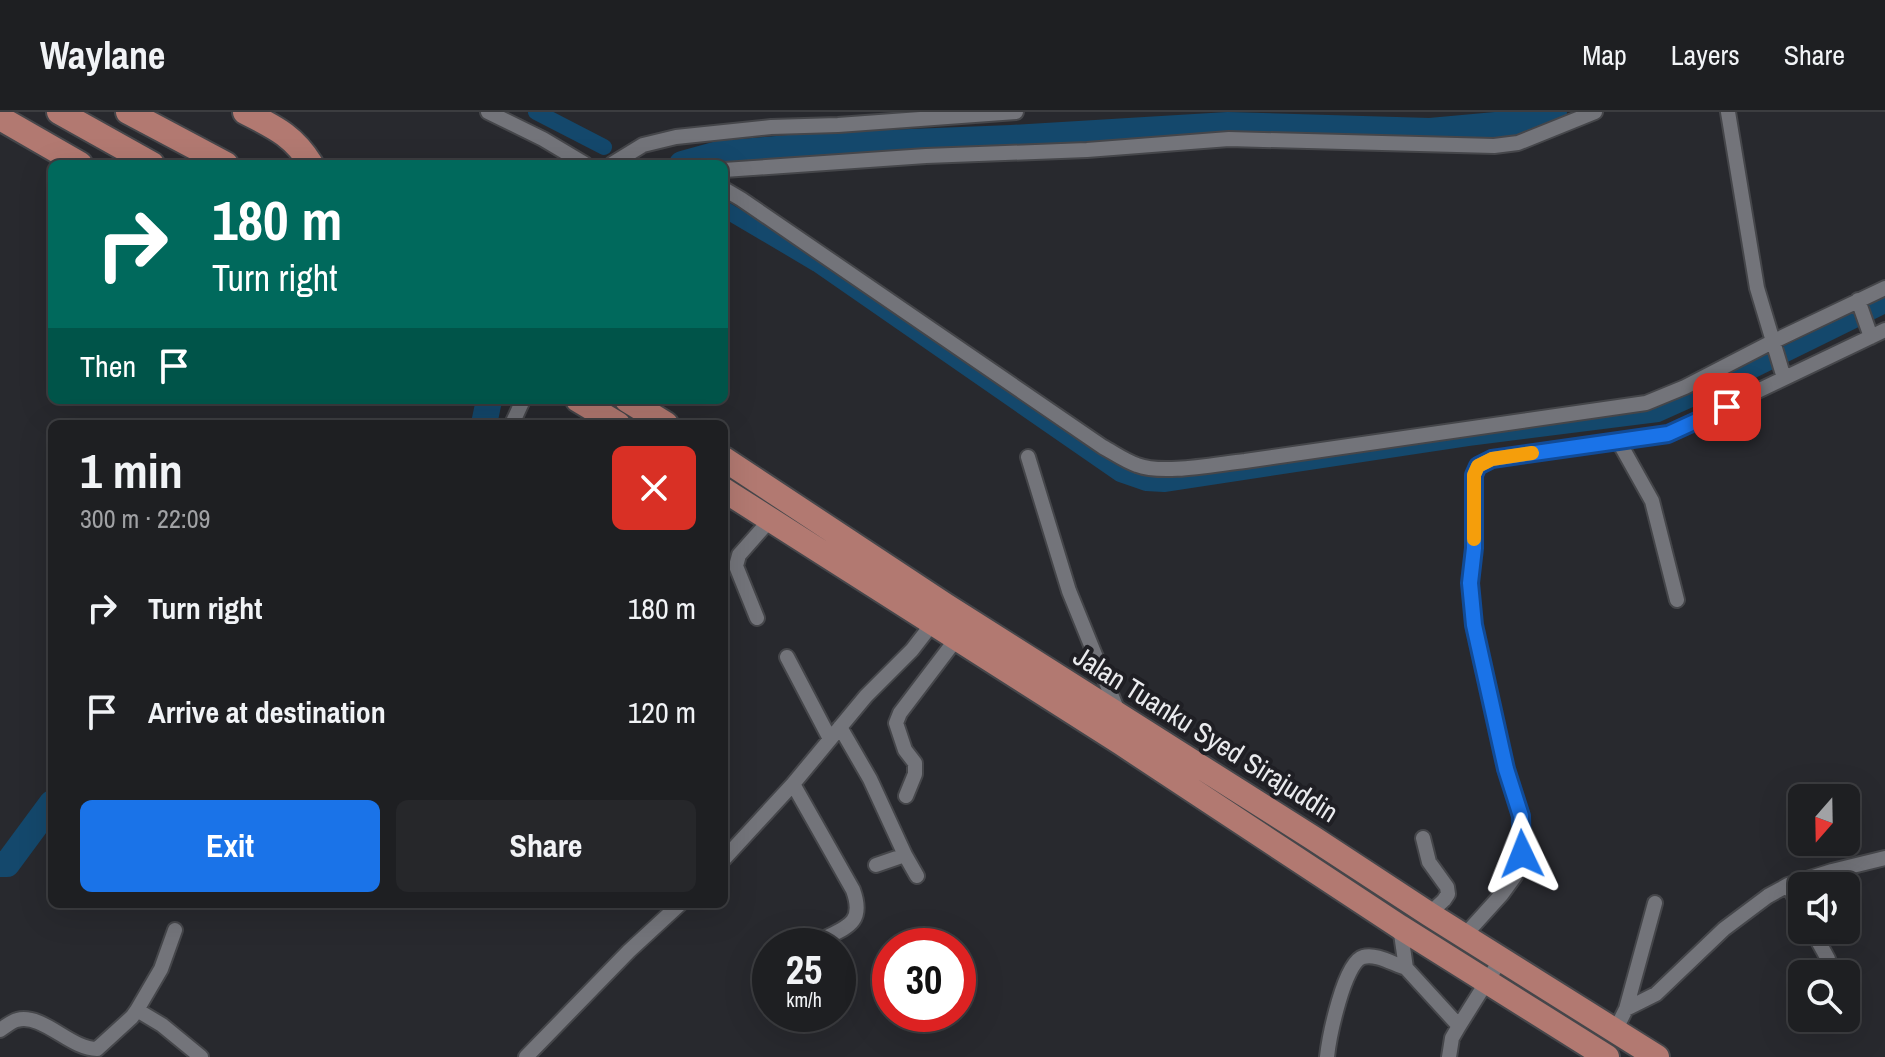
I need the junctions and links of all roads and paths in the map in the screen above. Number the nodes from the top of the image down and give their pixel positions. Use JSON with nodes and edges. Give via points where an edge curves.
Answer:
{"nodes":[{"id":1,"x":59,"y":112,"type":"edge"},
{"id":2,"x":128,"y":112,"type":"edge"},
{"id":3,"x":245,"y":112,"type":"edge"},
{"id":4,"x":488,"y":112,"type":"edge"},
{"id":5,"x":1016,"y":112,"type":"edge"},
{"id":6,"x":1595,"y":112,"type":"edge"},
{"id":7,"x":1728,"y":112,"type":"edge"},
{"id":8,"x":0,"y":118,"type":"edge"},
{"id":9,"x":285,"y":134,"type":"junction"},
{"id":10,"x":73,"y":160,"type":"edge"},
{"id":11,"x":145,"y":160,"type":"edge"},
{"id":12,"x":219,"y":160,"type":"edge"},
{"id":13,"x":287,"y":160,"type":"edge"},
{"id":14,"x":309,"y":160,"type":"edge"},
{"id":15,"x":578,"y":160,"type":"edge"},
{"id":16,"x":619,"y":160,"type":"edge"},
{"id":17,"x":728,"y":170,"type":"edge"},
{"id":18,"x":728,"y":191,"type":"edge"},
{"id":19,"x":1885,"y":288,"type":"edge"},
{"id":20,"x":1859,"y":302,"type":"junction"},
{"id":21,"x":1874,"y":331,"type":"edge"},
{"id":22,"x":1774,"y":347,"type":"junction"},
{"id":23,"x":1782,"y":373,"type":"junction"},
{"id":24,"x":585,"y":404,"type":"edge"},
{"id":25,"x":634,"y":404,"type":"edge"},
{"id":26,"x":611,"y":420,"type":"edge"},
{"id":27,"x":660,"y":420,"type":"edge"},
{"id":28,"x":1619,"y":442,"type":"junction"},
{"id":29,"x":1028,"y":457,"type":"dead end"},
{"id":30,"x":728,"y":462,"type":"edge"},
{"id":31,"x":728,"y":493,"type":"edge"},
{"id":32,"x":770,"y":520,"type":"junction"},
{"id":33,"x":1677,"y":600,"type":"dead end"},
{"id":34,"x":939,"y":614,"type":"junction"},
{"id":35,"x":757,"y":618,"type":"dead end"},
{"id":36,"x":957,"y":638,"type":"junction"},
{"id":37,"x":787,"y":657,"type":"dead end"},
{"id":38,"x":1119,"y":714,"type":"junction"},
{"id":39,"x":840,"y":727,"type":"junction"},
{"id":40,"x":830,"y":739,"type":"junction"},
{"id":41,"x":793,"y":784,"type":"junction"},
{"id":42,"x":906,"y":796,"type":"dead end"},
{"id":43,"x":1423,"y":838,"type":"dead end"},
{"id":44,"x":728,"y":855,"type":"edge"},
{"id":45,"x":905,"y":855,"type":"junction"},
{"id":46,"x":1885,"y":858,"type":"edge"},
{"id":47,"x":876,"y":865,"type":"dead end"},
{"id":48,"x":1829,"y":872,"type":"edge"},
{"id":49,"x":917,"y":876,"type":"dead end"},
{"id":50,"x":1788,"y":885,"type":"edge"},
{"id":51,"x":1655,"y":903,"type":"dead end"},
{"id":52,"x":676,"y":908,"type":"edge"},
{"id":53,"x":1429,"y":914,"type":"junction"},
{"id":54,"x":1400,"y":927,"type":"junction"},
{"id":55,"x":842,"y":928,"type":"edge"},
{"id":56,"x":175,"y":930,"type":"dead end"},
{"id":57,"x":1464,"y":936,"type":"junction"},
{"id":58,"x":1820,"y":944,"type":"edge"},
{"id":59,"x":1501,"y":959,"type":"junction"},
{"id":60,"x":1828,"y":959,"type":"dead end"},
{"id":61,"x":1406,"y":968,"type":"junction"},
{"id":62,"x":1486,"y":980,"type":"junction"},
{"id":63,"x":1626,"y":1009,"type":"junction"},
{"id":64,"x":137,"y":1010,"type":"junction"},
{"id":65,"x":1459,"y":1026,"type":"junction"},
{"id":66,"x":0,"y":1030,"type":"edge"},
{"id":67,"x":1615,"y":1031,"type":"junction"},
{"id":68,"x":201,"y":1057,"type":"edge"},
{"id":69,"x":526,"y":1057,"type":"edge"},
{"id":70,"x":1327,"y":1057,"type":"edge"},
{"id":71,"x":1449,"y":1057,"type":"edge"},
{"id":72,"x":1607,"y":1057,"type":"edge"},
{"id":73,"x":1657,"y":1057,"type":"edge"}],
"edges":[{"from":1,"to":11,"type":"highway"},
{"from":2,"to":12,"type":"highway"},
{"from":3,"to":9,"type":"highway"},
{"from":4,"to":15,"type":"street"},
{"from":5,"to":16,"type":"street","via":[[676,137],[643,145]]},
{"from":6,"to":17,"type":"street","via":[[1518,143],[1494,146],[1229,139]]},
{"from":7,"to":22,"type":"street","via":[[1757,288]]},
{"from":8,"to":10,"type":"highway"},
{"from":9,"to":13,"type":"highway"},
{"from":9,"to":14,"type":"highway"},
{"from":18,"to":22,"type":"street","via":[[1103,447],[1153,469],[1245,461],[1646,403]]},
{"from":19,"to":20,"type":"street"},
{"from":20,"to":21,"type":"street"},
{"from":20,"to":22,"type":"street"},
{"from":21,"to":23,"type":"street"},
{"from":22,"to":23,"type":"street"},
{"from":23,"to":28,"type":"street","via":[[1668,434]]},
{"from":24,"to":26,"type":"highway"},
{"from":25,"to":27,"type":"highway"},
{"from":28,"to":33,"type":"street","via":[[1652,501]]},
{"from":28,"to":57,"type":"street","via":[[1492,459],[1478,466],[1474,475],[1474,625],[1521,816],[1522,854],[1515,876]]},
{"from":29,"to":38,"type":"street","via":[[1069,591]]},
{"from":30,"to":34,"type":"highway","name":"Jalan Tuanku Syed Sirajuddin"},
{"from":31,"to":32,"type":"highway","name":"Jalan Tuanku Syed Sirajuddin"},
{"from":32,"to":34,"type":"highway","name":"Jalan Tuanku Syed Sirajuddin"},
{"from":32,"to":35,"type":"street","via":[[739,555],[736,566]]},
{"from":34,"to":36,"type":"highway","name":"Jalan Tuanku Syed Sirajuddin"},
{"from":34,"to":38,"type":"highway","name":"Jalan Tuanku Syed Sirajuddin"},
{"from":34,"to":39,"type":"street"},
{"from":36,"to":42,"type":"street","via":[[896,723],[915,763]]},
{"from":36,"to":54,"type":"highway","name":"Jalan Tuanku Syed Sirajuddin"},
{"from":37,"to":40,"type":"street"},
{"from":38,"to":53,"type":"highway","name":"Jalan Tuanku Syed Sirajuddin"},
{"from":39,"to":40,"type":"street"},
{"from":39,"to":45,"type":"street"},
{"from":40,"to":41,"type":"street"},
{"from":41,"to":44,"type":"street"},
{"from":41,"to":55,"type":"street","via":[[858,904],[852,922]]},
{"from":43,"to":53,"type":"street","via":[[1429,862],[1448,894]]},
{"from":45,"to":47,"type":"street"},
{"from":45,"to":49,"type":"street"},
{"from":46,"to":48,"type":"street"},
{"from":50,"to":63,"type":"street","via":[[1724,929],[1656,994]]},
{"from":51,"to":63,"type":"street"},
{"from":52,"to":69,"type":"street"},
{"from":53,"to":57,"type":"highway","name":"Jalan Tuanku Syed Sirajuddin"},
{"from":54,"to":61,"type":"street"},
{"from":54,"to":62,"type":"highway","name":"Jalan Tuanku Syed Sirajuddin"},
{"from":56,"to":64,"type":"street","via":[[161,969]]},
{"from":57,"to":59,"type":"highway","name":"Jalan Tuanku Syed Sirajuddin"},
{"from":58,"to":60,"type":"street"},
{"from":59,"to":62,"type":"street"},
{"from":59,"to":67,"type":"highway","name":"Jalan Tuanku Syed Sirajuddin"},
{"from":61,"to":65,"type":"street"},
{"from":61,"to":70,"type":"street","via":[[1378,958],[1362,957],[1354,963]]},
{"from":62,"to":65,"type":"street"},
{"from":62,"to":72,"type":"highway","name":"Jalan Tuanku Syed Sirajuddin"},
{"from":63,"to":67,"type":"street"},
{"from":64,"to":66,"type":"street","via":[[97,1049],[38,1022],[18,1019]]},
{"from":64,"to":68,"type":"street"},
{"from":65,"to":71,"type":"street"},
{"from":67,"to":73,"type":"highway","name":"Jalan Tuanku Syed Sirajuddin"}]}
